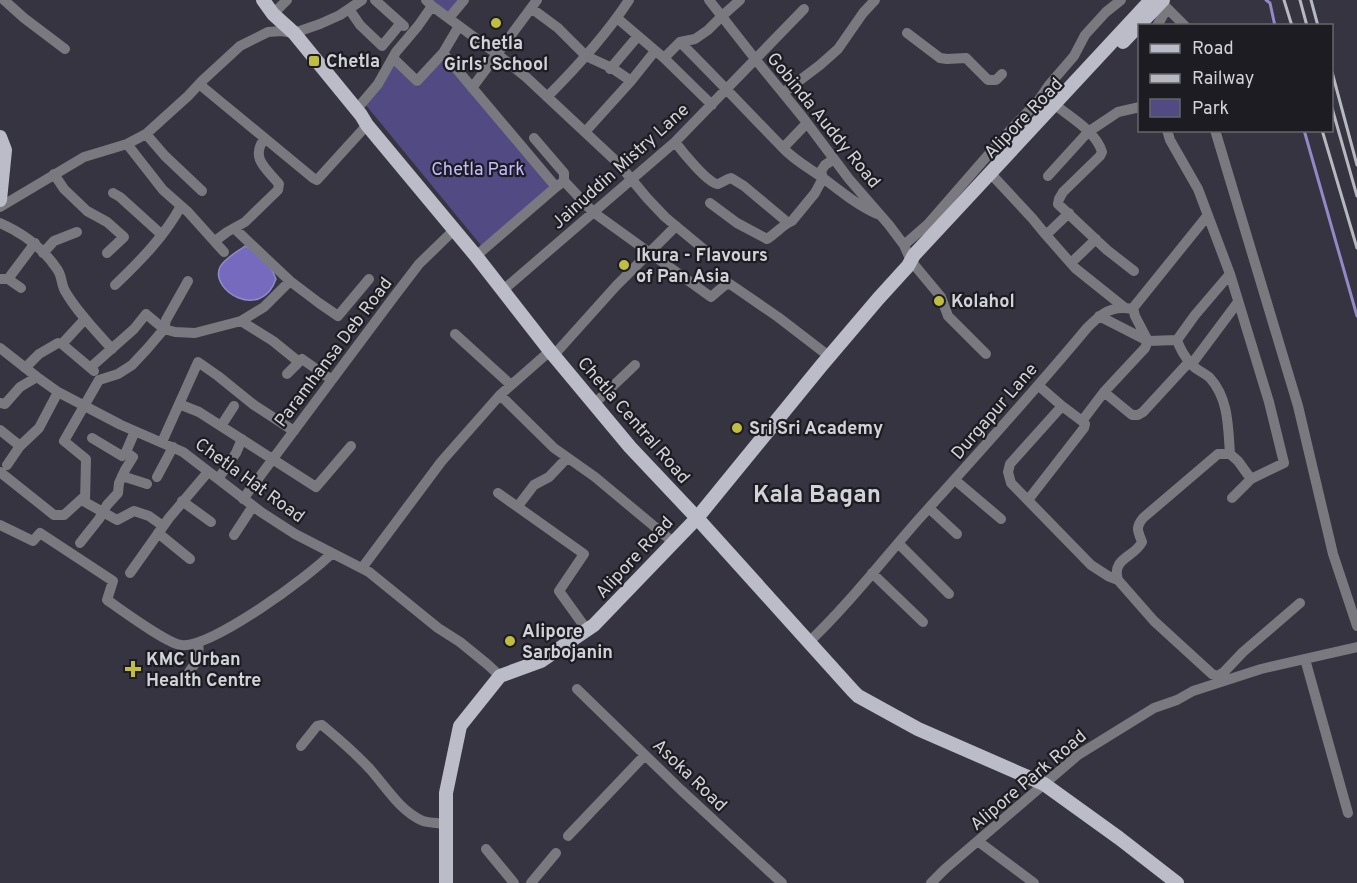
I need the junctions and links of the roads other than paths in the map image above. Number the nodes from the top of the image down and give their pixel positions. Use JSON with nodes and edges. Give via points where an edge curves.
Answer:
{"nodes":[{"id":1,"x":4,"y":0,"type":"edge"},
{"id":2,"x":263,"y":0,"type":"edge"},
{"id":3,"x":287,"y":0,"type":"edge"},
{"id":4,"x":362,"y":0,"type":"edge"},
{"id":5,"x":375,"y":0,"type":"edge"},
{"id":6,"x":464,"y":0,"type":"edge"},
{"id":7,"x":629,"y":0,"type":"edge"},
{"id":8,"x":709,"y":0,"type":"edge"},
{"id":9,"x":740,"y":0,"type":"edge"},
{"id":10,"x":875,"y":0,"type":"edge"},
{"id":11,"x":1151,"y":0,"type":"edge"},
{"id":12,"x":1115,"y":2,"type":"edge"},
{"id":13,"x":429,"y":3,"type":"edge"},
{"id":14,"x":1163,"y":3,"type":"edge"},
{"id":15,"x":534,"y":4,"type":"edge"},
{"id":16,"x":349,"y":9,"type":"junction"},
{"id":17,"x":804,"y":9,"type":"dead end"},
{"id":18,"x":273,"y":14,"type":"junction"},
{"id":19,"x":722,"y":16,"type":"junction"},
{"id":20,"x":449,"y":18,"type":"junction"},
{"id":21,"x":617,"y":18,"type":"junction"},
{"id":22,"x":401,"y":22,"type":"junction"},
{"id":23,"x":1142,"y":24,"type":"edge"},
{"id":24,"x":1158,"y":24,"type":"edge"},
{"id":25,"x":1183,"y":24,"type":"edge"},
{"id":26,"x":459,"y":26,"type":"junction"},
{"id":27,"x":1138,"y":28,"type":"edge"},
{"id":28,"x":413,"y":32,"type":"junction"},
{"id":29,"x":294,"y":33,"type":"junction"},
{"id":30,"x":907,"y":33,"type":"dead end"},
{"id":31,"x":638,"y":36,"type":"junction"},
{"id":32,"x":680,"y":42,"type":"junction"},
{"id":33,"x":65,"y":49,"type":"dead end"},
{"id":34,"x":443,"y":53,"type":"junction"},
{"id":35,"x":497,"y":54,"type":"junction"},
{"id":36,"x":660,"y":55,"type":"junction"},
{"id":37,"x":586,"y":56,"type":"junction"},
{"id":38,"x":393,"y":58,"type":"junction"},
{"id":39,"x":756,"y":60,"type":"junction"},
{"id":40,"x":612,"y":68,"type":"junction"},
{"id":41,"x":1002,"y":74,"type":"dead end"},
{"id":42,"x":631,"y":81,"type":"junction"},
{"id":43,"x":199,"y":84,"type":"junction"},
{"id":44,"x":472,"y":88,"type":"junction"},
{"id":45,"x":727,"y":88,"type":"junction"},
{"id":46,"x":783,"y":93,"type":"junction"},
{"id":47,"x":548,"y":97,"type":"junction"},
{"id":48,"x":712,"y":105,"type":"junction"},
{"id":49,"x":1058,"y":107,"type":"junction"},
{"id":50,"x":1138,"y":107,"type":"edge"},
{"id":51,"x":356,"y":110,"type":"junction"},
{"id":52,"x":807,"y":123,"type":"junction"},
{"id":53,"x":367,"y":126,"type":"junction"},
{"id":54,"x":585,"y":132,"type":"junction"},
{"id":55,"x":1088,"y":132,"type":"junction"},
{"id":56,"x":1168,"y":132,"type":"edge"},
{"id":57,"x":1216,"y":132,"type":"edge"},
{"id":58,"x":146,"y":134,"type":"junction"},
{"id":59,"x":0,"y":137,"type":"edge"},
{"id":60,"x":534,"y":138,"type":"dead end"},
{"id":61,"x":264,"y":139,"type":"junction"},
{"id":62,"x":675,"y":142,"type":"junction"},
{"id":63,"x":127,"y":144,"type":"junction"},
{"id":64,"x":783,"y":148,"type":"junction"},
{"id":65,"x":834,"y":159,"type":"junction"},
{"id":66,"x":54,"y":174,"type":"junction"},
{"id":67,"x":993,"y":176,"type":"junction"},
{"id":68,"x":1048,"y":176,"type":"dead end"},
{"id":69,"x":823,"y":178,"type":"junction"},
{"id":70,"x":632,"y":179,"type":"junction"},
{"id":71,"x":560,"y":184,"type":"junction"},
{"id":72,"x":202,"y":191,"type":"dead end"},
{"id":73,"x":112,"y":193,"type":"dead end"},
{"id":74,"x":0,"y":200,"type":"edge"},
{"id":75,"x":710,"y":203,"type":"dead end"},
{"id":76,"x":181,"y":206,"type":"junction"},
{"id":77,"x":0,"y":207,"type":"edge"},
{"id":78,"x":593,"y":212,"type":"junction"},
{"id":79,"x":1069,"y":213,"type":"junction"},
{"id":80,"x":1208,"y":215,"type":"junction"},
{"id":81,"x":880,"y":216,"type":"junction"},
{"id":82,"x":787,"y":222,"type":"junction"},
{"id":83,"x":0,"y":223,"type":"edge"},
{"id":84,"x":676,"y":226,"type":"junction"},
{"id":85,"x":234,"y":228,"type":"junction"},
{"id":86,"x":454,"y":230,"type":"junction"},
{"id":87,"x":77,"y":232,"type":"dead end"},
{"id":88,"x":162,"y":235,"type":"junction"},
{"id":89,"x":1046,"y":236,"type":"junction"},
{"id":90,"x":1096,"y":239,"type":"junction"},
{"id":91,"x":215,"y":241,"type":"junction"},
{"id":92,"x":35,"y":243,"type":"junction"},
{"id":93,"x":904,"y":245,"type":"junction"},
{"id":94,"x":706,"y":250,"type":"dead end"},
{"id":95,"x":224,"y":252,"type":"dead end"},
{"id":96,"x":43,"y":253,"type":"junction"},
{"id":97,"x":650,"y":253,"type":"junction"},
{"id":98,"x":106,"y":254,"type":"dead end"},
{"id":99,"x":476,"y":256,"type":"junction"},
{"id":100,"x":914,"y":258,"type":"junction"},
{"id":101,"x":1071,"y":263,"type":"junction"},
{"id":102,"x":1134,"y":272,"type":"dead end"},
{"id":103,"x":1230,"y":274,"type":"junction"},
{"id":104,"x":4,"y":279,"type":"edge"},
{"id":105,"x":369,"y":279,"type":"dead end"},
{"id":106,"x":188,"y":280,"type":"dead end"},
{"id":107,"x":290,"y":281,"type":"junction"},
{"id":108,"x":115,"y":285,"type":"dead end"},
{"id":109,"x":21,"y":288,"type":"dead end"},
{"id":110,"x":502,"y":291,"type":"junction"},
{"id":111,"x":1238,"y":302,"type":"junction"},
{"id":112,"x":1129,"y":308,"type":"junction"},
{"id":113,"x":1099,"y":316,"type":"junction"},
{"id":114,"x":85,"y":319,"type":"junction"},
{"id":115,"x":241,"y":321,"type":"junction"},
{"id":116,"x":164,"y":330,"type":"junction"},
{"id":117,"x":455,"y":334,"type":"dead end"},
{"id":118,"x":1177,"y":340,"type":"junction"},
{"id":119,"x":1148,"y":341,"type":"junction"},
{"id":120,"x":62,"y":345,"type":"junction"},
{"id":121,"x":0,"y":348,"type":"edge"},
{"id":122,"x":112,"y":349,"type":"junction"},
{"id":123,"x":552,"y":353,"type":"junction"},
{"id":124,"x":986,"y":354,"type":"dead end"},
{"id":125,"x":830,"y":357,"type":"junction"},
{"id":126,"x":299,"y":362,"type":"junction"},
{"id":127,"x":1190,"y":363,"type":"junction"},
{"id":128,"x":635,"y":365,"type":"dead end"},
{"id":129,"x":91,"y":367,"type":"junction"},
{"id":130,"x":25,"y":368,"type":"junction"},
{"id":131,"x":287,"y":374,"type":"dead end"},
{"id":132,"x":37,"y":377,"type":"junction"},
{"id":133,"x":101,"y":378,"type":"junction"},
{"id":134,"x":332,"y":380,"type":"junction"},
{"id":135,"x":511,"y":385,"type":"junction"},
{"id":136,"x":1039,"y":386,"type":"junction"},
{"id":137,"x":58,"y":392,"type":"junction"},
{"id":138,"x":1104,"y":392,"type":"junction"},
{"id":139,"x":500,"y":395,"type":"junction"},
{"id":140,"x":0,"y":403,"type":"edge"},
{"id":141,"x":179,"y":404,"type":"junction"},
{"id":142,"x":594,"y":404,"type":"junction"},
{"id":143,"x":84,"y":405,"type":"junction"},
{"id":144,"x":234,"y":406,"type":"dead end"},
{"id":145,"x":1062,"y":406,"type":"junction"},
{"id":146,"x":1082,"y":421,"type":"junction"},
{"id":147,"x":221,"y":426,"type":"junction"},
{"id":148,"x":0,"y":430,"type":"edge"},
{"id":149,"x":135,"y":431,"type":"junction"},
{"id":150,"x":294,"y":431,"type":"junction"},
{"id":151,"x":92,"y":438,"type":"dead end"},
{"id":152,"x":242,"y":440,"type":"junction"},
{"id":153,"x":162,"y":442,"type":"junction"},
{"id":154,"x":20,"y":446,"type":"junction"},
{"id":155,"x":351,"y":446,"type":"dead end"},
{"id":156,"x":173,"y":447,"type":"junction"},
{"id":157,"x":126,"y":452,"type":"junction"},
{"id":158,"x":1230,"y":454,"type":"junction"},
{"id":159,"x":567,"y":458,"type":"junction"},
{"id":160,"x":273,"y":459,"type":"junction"},
{"id":161,"x":4,"y":468,"type":"edge"},
{"id":162,"x":213,"y":475,"type":"junction"},
{"id":163,"x":122,"y":476,"type":"junction"},
{"id":164,"x":157,"y":477,"type":"dead end"},
{"id":165,"x":1251,"y":479,"type":"junction"},
{"id":166,"x":955,"y":480,"type":"junction"},
{"id":167,"x":147,"y":484,"type":"dead end"},
{"id":168,"x":498,"y":493,"type":"dead end"},
{"id":169,"x":85,"y":496,"type":"junction"},
{"id":170,"x":1232,"y":498,"type":"dead end"},
{"id":171,"x":243,"y":499,"type":"junction"},
{"id":172,"x":1028,"y":500,"type":"junction"},
{"id":173,"x":182,"y":501,"type":"junction"},
{"id":174,"x":253,"y":506,"type":"junction"},
{"id":175,"x":518,"y":506,"type":"junction"},
{"id":176,"x":930,"y":509,"type":"junction"},
{"id":177,"x":102,"y":512,"type":"junction"},
{"id":178,"x":697,"y":518,"type":"junction"},
{"id":179,"x":1000,"y":519,"type":"dead end"},
{"id":180,"x":211,"y":522,"type":"dead end"},
{"id":181,"x":0,"y":525,"type":"edge"},
{"id":182,"x":161,"y":529,"type":"junction"},
{"id":183,"x":957,"y":534,"type":"dead end"},
{"id":184,"x":234,"y":535,"type":"dead end"},
{"id":185,"x":673,"y":542,"type":"junction"},
{"id":186,"x":80,"y":543,"type":"dead end"},
{"id":187,"x":898,"y":543,"type":"junction"},
{"id":188,"x":332,"y":553,"type":"junction"},
{"id":189,"x":190,"y":559,"type":"dead end"},
{"id":190,"x":362,"y":568,"type":"junction"},
{"id":191,"x":130,"y":573,"type":"dead end"},
{"id":192,"x":872,"y":573,"type":"junction"},
{"id":193,"x":1118,"y":580,"type":"junction"},
{"id":194,"x":949,"y":594,"type":"dead end"},
{"id":195,"x":1300,"y":603,"type":"dead end"},
{"id":196,"x":923,"y":622,"type":"dead end"},
{"id":197,"x":1357,"y":626,"type":"edge"},
{"id":198,"x":587,"y":630,"type":"junction"},
{"id":199,"x":198,"y":643,"type":"junction"},
{"id":200,"x":808,"y":643,"type":"junction"},
{"id":201,"x":1357,"y":647,"type":"edge"},
{"id":202,"x":1305,"y":659,"type":"junction"},
{"id":203,"x":501,"y":676,"type":"junction"},
{"id":204,"x":183,"y":680,"type":"dead end"},
{"id":205,"x":577,"y":689,"type":"dead end"},
{"id":206,"x":301,"y":746,"type":"dead end"},
{"id":207,"x":645,"y":755,"type":"junction"},
{"id":208,"x":1044,"y":784,"type":"junction"},
{"id":209,"x":1348,"y":813,"type":"dead end"},
{"id":210,"x":446,"y":824,"type":"junction"},
{"id":211,"x":568,"y":836,"type":"dead end"},
{"id":212,"x":979,"y":842,"type":"junction"},
{"id":213,"x":486,"y":849,"type":"dead end"},
{"id":214,"x":556,"y":853,"type":"dead end"},
{"id":215,"x":446,"y":883,"type":"edge"},
{"id":216,"x":514,"y":883,"type":"edge"},
{"id":217,"x":531,"y":883,"type":"edge"},
{"id":218,"x":782,"y":883,"type":"edge"},
{"id":219,"x":931,"y":883,"type":"edge"},
{"id":220,"x":1034,"y":883,"type":"edge"},
{"id":221,"x":1177,"y":883,"type":"edge"}],
"edges":[{"from":1,"to":33,"type":"street"},
{"from":2,"to":18,"type":"main road","name":"Chetla Central Road"},
{"from":3,"to":18,"type":"street"},
{"from":4,"to":16,"type":"street"},
{"from":5,"to":22,"type":"street"},
{"from":6,"to":20,"type":"street"},
{"from":7,"to":21,"type":"street"},
{"from":8,"to":19,"type":"street","name":"Gobinda Auddy Road"},
{"from":9,"to":19,"type":"street"},
{"from":10,"to":46,"type":"street","via":[[838,49]]},
{"from":11,"to":100,"type":"main road","name":"Alipore Road"},
{"from":12,"to":93,"type":"street","via":[[1085,35],[1074,56],[1038,101],[928,224]]},
{"from":13,"to":20,"type":"street"},
{"from":13,"to":28,"type":"street"},
{"from":14,"to":23,"type":"main road","name":"Alipore Road","bridge":true},
{"from":14,"to":24,"type":"street"},
{"from":14,"to":25,"type":"street"},
{"from":15,"to":35,"type":"street"},
{"from":15,"to":37,"type":"street"},
{"from":16,"to":22,"type":"street","via":[[382,46]]},
{"from":16,"to":29,"type":"street"},
{"from":17,"to":39,"type":"street","name":"Jainuddin Mistry Lane"},
{"from":18,"to":29,"type":"main road","name":"Chetla Central Road"},
{"from":19,"to":32,"type":"street","via":[[695,39]]},
{"from":19,"to":39,"type":"street","name":"Gobinda Auddy Road"},
{"from":20,"to":26,"type":"street"},
{"from":21,"to":31,"type":"street"},
{"from":21,"to":37,"type":"street"},
{"from":22,"to":28,"type":"street"},
{"from":26,"to":34,"type":"street"},
{"from":26,"to":35,"type":"street"},
{"from":27,"to":49,"type":"main road","name":"Alipore Road","bridge":true},
{"from":28,"to":38,"type":"street"},
{"from":29,"to":43,"type":"street","via":[[268,33],[240,46]]},
{"from":29,"to":51,"type":"main road","name":"Chetla Central Road"},
{"from":30,"to":41,"type":"street","via":[[940,58],[966,58],[988,80],[996,80]]},
{"from":31,"to":36,"type":"street"},
{"from":31,"to":40,"type":"street"},
{"from":32,"to":36,"type":"street"},
{"from":32,"to":45,"type":"street"},
{"from":34,"to":38,"type":"street","via":[[417,81]]},
{"from":34,"to":44,"type":"street"},
{"from":35,"to":44,"type":"street"},
{"from":35,"to":47,"type":"street"},
{"from":36,"to":42,"type":"street"},
{"from":36,"to":48,"type":"street"},
{"from":37,"to":40,"type":"street"},
{"from":37,"to":47,"type":"street"},
{"from":38,"to":51,"type":"street"},
{"from":39,"to":45,"type":"street","name":"Jainuddin Mistry Lane"},
{"from":39,"to":46,"type":"street","name":"Gobinda Auddy Road"},
{"from":40,"to":42,"type":"street"},
{"from":42,"to":54,"type":"street"},
{"from":43,"to":58,"type":"street"},
{"from":43,"to":61,"type":"street"},
{"from":44,"to":71,"type":"street"},
{"from":45,"to":48,"type":"street","name":"Jainuddin Mistry Lane"},
{"from":45,"to":64,"type":"street"},
{"from":46,"to":52,"type":"street","name":"Gobinda Auddy Road"},
{"from":47,"to":54,"type":"street"},
{"from":48,"to":62,"type":"street","name":"Jainuddin Mistry Lane"},
{"from":49,"to":55,"type":"street"},
{"from":49,"to":67,"type":"main road","name":"Alipore Road"},
{"from":50,"to":55,"type":"street","via":[[1118,112]]},
{"from":51,"to":53,"type":"main road","name":"Chetla Central Road"},
{"from":52,"to":64,"type":"street"},
{"from":52,"to":65,"type":"street","name":"Gobinda Auddy Road"},
{"from":53,"to":61,"type":"street","via":[[317,180]]},
{"from":53,"to":86,"type":"main road","name":"Chetla Central Road"},
{"from":54,"to":70,"type":"street"},
{"from":55,"to":68,"type":"street"},
{"from":55,"to":79,"type":"street","via":[[1102,152],[1059,199],[1058,204]]},
{"from":56,"to":80,"type":"street"},
{"from":57,"to":197,"type":"street","via":[[1298,406],[1333,554]]},
{"from":58,"to":63,"type":"street"},
{"from":58,"to":72,"type":"street"},
{"from":59,"to":74,"type":"main road","via":[[5,150]]},
{"from":60,"to":71,"type":"street","via":[[564,173]]},
{"from":61,"to":85,"type":"street","via":[[257,152],[279,184],[278,190]]},
{"from":62,"to":70,"type":"street","name":"Jainuddin Mistry Lane"},
{"from":62,"to":82,"type":"street","via":[[713,183],[731,178]]},
{"from":63,"to":66,"type":"street","via":[[84,157]]},
{"from":63,"to":76,"type":"street","via":[[163,190]]},
{"from":64,"to":69,"type":"street"},
{"from":65,"to":69,"type":"street","via":[[821,171]]},
{"from":65,"to":81,"type":"street","name":"Gobinda Auddy Road"},
{"from":66,"to":77,"type":"street"},
{"from":66,"to":98,"type":"street","via":[[87,211],[124,237]]},
{"from":67,"to":89,"type":"street"},
{"from":67,"to":100,"type":"main road","name":"Alipore Road"},
{"from":69,"to":81,"type":"street"},
{"from":69,"to":82,"type":"street","via":[[815,193]]},
{"from":70,"to":78,"type":"street","name":"Jainuddin Mistry Lane"},
{"from":70,"to":84,"type":"street"},
{"from":71,"to":78,"type":"street"},
{"from":71,"to":99,"type":"street"},
{"from":73,"to":88,"type":"street"},
{"from":75,"to":82,"type":"street","via":[[768,239]]},
{"from":76,"to":88,"type":"street"},
{"from":76,"to":91,"type":"street"},
{"from":78,"to":97,"type":"street"},
{"from":78,"to":110,"type":"street","name":"Jainuddin Mistry Lane"},
{"from":79,"to":89,"type":"street"},
{"from":79,"to":90,"type":"street"},
{"from":80,"to":103,"type":"street"},
{"from":80,"to":112,"type":"street"},
{"from":81,"to":93,"type":"street","name":"Gobinda Auddy Road"},
{"from":83,"to":92,"type":"street"},
{"from":84,"to":94,"type":"street"},
{"from":84,"to":97,"type":"street"},
{"from":85,"to":91,"type":"street"},
{"from":85,"to":107,"type":"street"},
{"from":86,"to":99,"type":"main road","name":"Chetla Central Road"},
{"from":86,"to":134,"type":"street","name":"Paramhansa Deb Road","via":[[419,264]]},
{"from":87,"to":96,"type":"street","via":[[54,241]]},
{"from":88,"to":108,"type":"street"},
{"from":89,"to":101,"type":"street"},
{"from":90,"to":101,"type":"street"},
{"from":90,"to":102,"type":"street"},
{"from":91,"to":95,"type":"street"},
{"from":92,"to":96,"type":"street"},
{"from":92,"to":104,"type":"street"},
{"from":93,"to":100,"type":"street","name":"Gobinda Auddy Road"},
{"from":96,"to":114,"type":"street","via":[[59,271],[64,290]]},
{"from":97,"to":123,"type":"street"},
{"from":97,"to":125,"type":"street","via":[[711,297],[730,284]]},
{"from":99,"to":110,"type":"main road","name":"Chetla Central Road"},
{"from":100,"to":124,"type":"street","name":"Gobinda Auddy Road","via":[[941,297],[948,316]]},
{"from":100,"to":125,"type":"main road","name":"Alipore Road"},
{"from":101,"to":112,"type":"street"},
{"from":103,"to":111,"type":"street"},
{"from":103,"to":118,"type":"street"},
{"from":104,"to":109,"type":"street"},
{"from":105,"to":107,"type":"street","via":[[338,316]]},
{"from":106,"to":116,"type":"street"},
{"from":107,"to":115,"type":"street","via":[[264,307]]},
{"from":110,"to":123,"type":"main road","name":"Chetla Central Road"},
{"from":111,"to":127,"type":"street"},
{"from":111,"to":165,"type":"street","via":[[1284,464]]},
{"from":112,"to":113,"type":"street","via":[[1106,311]]},
{"from":112,"to":119,"type":"street"},
{"from":113,"to":119,"type":"street"},
{"from":113,"to":136,"type":"street","name":"Durgapur Lane"},
{"from":114,"to":120,"type":"street"},
{"from":114,"to":122,"type":"street"},
{"from":115,"to":116,"type":"street","via":[[195,333]]},
{"from":115,"to":126,"type":"street"},
{"from":116,"to":122,"type":"street","via":[[146,314]]},
{"from":116,"to":133,"type":"street","via":[[132,365]]},
{"from":117,"to":135,"type":"street"},
{"from":118,"to":119,"type":"street"},
{"from":118,"to":127,"type":"street"},
{"from":119,"to":138,"type":"street"},
{"from":120,"to":129,"type":"street"},
{"from":120,"to":130,"type":"street","via":[[58,343],[39,354]]},
{"from":121,"to":130,"type":"street","name":"Chetla Hat Road"},
{"from":122,"to":129,"type":"street"},
{"from":123,"to":135,"type":"street"},
{"from":123,"to":142,"type":"main road","name":"Chetla Central Road"},
{"from":125,"to":178,"type":"main road","name":"Alipore Road"},
{"from":126,"to":131,"type":"street"},
{"from":126,"to":134,"type":"street","via":[[302,359]]},
{"from":127,"to":138,"type":"street","via":[[1138,416]]},
{"from":127,"to":158,"type":"street","via":[[1209,377],[1226,406]]},
{"from":128,"to":142,"type":"street"},
{"from":129,"to":133,"type":"street"},
{"from":130,"to":132,"type":"street","name":"Chetla Hat Road"},
{"from":132,"to":137,"type":"street","name":"Chetla Hat Road"},
{"from":132,"to":140,"type":"street","via":[[20,387],[5,404]]},
{"from":133,"to":143,"type":"street"},
{"from":134,"to":150,"type":"street","name":"Paramhansa Deb Road"},
{"from":135,"to":139,"type":"street"},
{"from":136,"to":145,"type":"street"},
{"from":136,"to":166,"type":"street","name":"Durgapur Lane"},
{"from":137,"to":143,"type":"street","name":"Chetla Hat Road"},
{"from":137,"to":154,"type":"street","via":[[39,428]]},
{"from":138,"to":146,"type":"street"},
{"from":139,"to":159,"type":"street"},
{"from":139,"to":190,"type":"street","via":[[441,462]]},
{"from":141,"to":147,"type":"street"},
{"from":141,"to":150,"type":"street","via":[[198,362]]},
{"from":141,"to":153,"type":"street"},
{"from":142,"to":178,"type":"main road","name":"Chetla Central Road"},
{"from":143,"to":149,"type":"street","name":"Chetla Hat Road"},
{"from":143,"to":169,"type":"street","via":[[64,441],[86,459]]},
{"from":144,"to":147,"type":"street"},
{"from":145,"to":146,"type":"street"},
{"from":145,"to":172,"type":"street","via":[[1010,464],[1011,483]]},
{"from":146,"to":172,"type":"street","via":[[1084,428]]},
{"from":147,"to":152,"type":"street"},
{"from":148,"to":154,"type":"street"},
{"from":149,"to":153,"type":"street","name":"Chetla Hat Road"},
{"from":149,"to":157,"type":"street"},
{"from":150,"to":160,"type":"street","name":"Paramhansa Deb Road"},
{"from":151,"to":157,"type":"street","via":[[122,456]]},
{"from":152,"to":160,"type":"street"},
{"from":152,"to":162,"type":"street","via":[[236,453]]},
{"from":153,"to":156,"type":"street","name":"Chetla Hat Road"},
{"from":154,"to":161,"type":"street"},
{"from":155,"to":160,"type":"street","via":[[316,487]]},
{"from":156,"to":162,"type":"street","name":"Chetla Hat Road"},
{"from":156,"to":164,"type":"street"},
{"from":157,"to":163,"type":"street","via":[[133,457]]},
{"from":158,"to":165,"type":"street"},
{"from":158,"to":193,"type":"street","via":[[1218,454],[1143,518],[1138,524],[1142,543],[1118,565]]},
{"from":159,"to":175,"type":"street","via":[[549,477],[534,485]]},
{"from":159,"to":185,"type":"street"},
{"from":160,"to":171,"type":"street","name":"Paramhansa Deb Road"},
{"from":161,"to":169,"type":"street","via":[[54,515],[64,515]]},
{"from":162,"to":171,"type":"street","name":"Chetla Hat Road"},
{"from":162,"to":173,"type":"street"},
{"from":163,"to":167,"type":"street"},
{"from":163,"to":177,"type":"street","via":[[118,493]]},
{"from":165,"to":170,"type":"street"},
{"from":166,"to":176,"type":"street","name":"Durgapur Lane"},
{"from":166,"to":179,"type":"street"},
{"from":168,"to":175,"type":"street"},
{"from":169,"to":177,"type":"street","via":[[85,502]]},
{"from":171,"to":174,"type":"street","name":"Chetla Hat Road"},
{"from":172,"to":193,"type":"street","via":[[1091,565]]},
{"from":173,"to":180,"type":"street"},
{"from":173,"to":182,"type":"street"},
{"from":174,"to":184,"type":"street"},
{"from":174,"to":188,"type":"street","name":"Chetla Hat Road"},
{"from":175,"to":198,"type":"street","via":[[584,554],[559,591]]},
{"from":176,"to":183,"type":"street"},
{"from":176,"to":187,"type":"street","name":"Durgapur Lane"},
{"from":177,"to":182,"type":"street","via":[[117,520],[134,511],[149,516]]},
{"from":177,"to":186,"type":"street"},
{"from":178,"to":185,"type":"main road","name":"Alipore Road"},
{"from":178,"to":200,"type":"main road","name":"Chetla Central Road"},
{"from":181,"to":199,"type":"street","via":[[33,541],[40,532],[113,581],[107,600],[180,645]]},
{"from":182,"to":189,"type":"street"},
{"from":182,"to":191,"type":"street"},
{"from":185,"to":198,"type":"main road","name":"Alipore Road"},
{"from":187,"to":192,"type":"street","name":"Durgapur Lane"},
{"from":187,"to":194,"type":"street"},
{"from":188,"to":190,"type":"street","name":"Chetla Hat Road"},
{"from":188,"to":199,"type":"street","via":[[253,613]]},
{"from":190,"to":203,"type":"street","name":"Chetla Hat Road"},
{"from":192,"to":196,"type":"street"},
{"from":192,"to":200,"type":"street","name":"Durgapur Lane"},
{"from":193,"to":195,"type":"street","via":[[1154,621],[1217,676]]},
{"from":198,"to":203,"type":"main road","name":"Alipore Road","via":[[541,661]]},
{"from":199,"to":204,"type":"street","via":[[196,661]]},
{"from":200,"to":208,"type":"main road","name":"Chetla Central Road","via":[[858,696],[918,729]]},
{"from":201,"to":202,"type":"street","name":"Alipore Park Road"},
{"from":202,"to":208,"type":"street","name":"Alipore Park Road","via":[[1261,669],[1154,708],[1078,755]]},
{"from":202,"to":209,"type":"street"},
{"from":203,"to":210,"type":"main road","via":[[460,726],[446,793]]},
{"from":205,"to":207,"type":"street","name":"Asoka Road"},
{"from":206,"to":210,"type":"street","via":[[316,726],[322,725],[349,747],[405,809],[426,822]]},
{"from":207,"to":211,"type":"street"},
{"from":207,"to":218,"type":"street","name":"Asoka Road"},
{"from":208,"to":212,"type":"street","name":"Alipore Park Road"},
{"from":208,"to":221,"type":"main road","name":"Chetla Central Road"},
{"from":210,"to":215,"type":"main road"},
{"from":212,"to":219,"type":"street","name":"Alipore Park Road"},
{"from":212,"to":220,"type":"street"},
{"from":213,"to":216,"type":"street"},
{"from":214,"to":217,"type":"street"}]}
